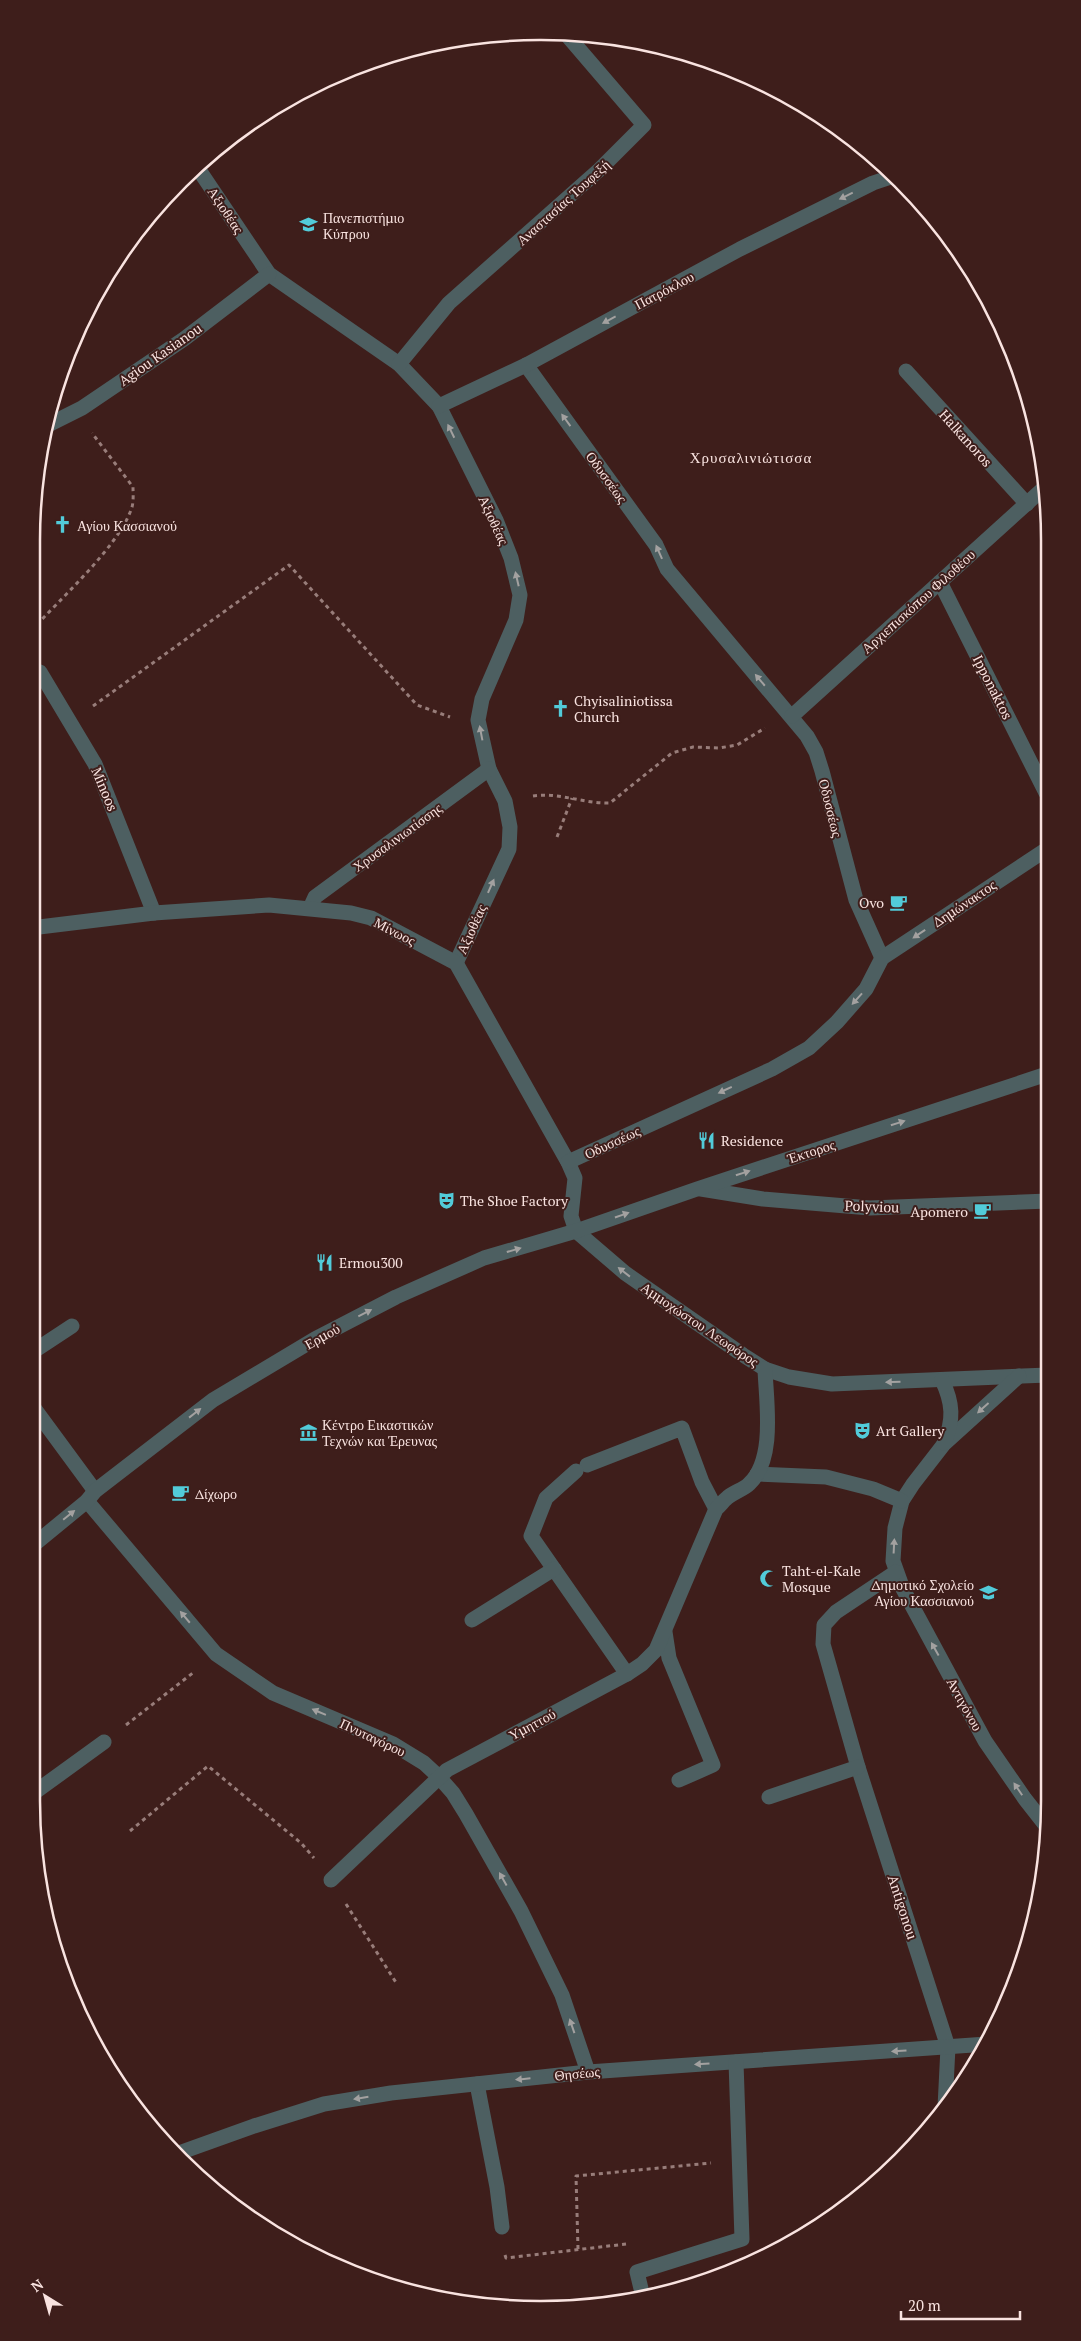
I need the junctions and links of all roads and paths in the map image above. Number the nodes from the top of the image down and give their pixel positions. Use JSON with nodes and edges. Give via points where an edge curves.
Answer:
{"nodes":[{"id":1,"x":572,"y":41,"type":"edge"},
{"id":2,"x":201,"y":173,"type":"edge"},
{"id":3,"x":886,"y":179,"type":"edge"},
{"id":4,"x":269,"y":274,"type":"junction"},
{"id":5,"x":399,"y":364,"type":"junction"},
{"id":6,"x":526,"y":365,"type":"junction"},
{"id":7,"x":906,"y":371,"type":"dead end"},
{"id":8,"x":438,"y":406,"type":"junction"},
{"id":9,"x":82,"y":408,"type":"junction"},
{"id":10,"x":55,"y":422,"type":"edge"},
{"id":11,"x":1039,"y":494,"type":"edge"},
{"id":12,"x":1027,"y":504,"type":"junction"},
{"id":13,"x":940,"y":582,"type":"junction"},
{"id":14,"x":40,"y":621,"type":"edge"},
{"id":15,"x":40,"y":672,"type":"dead end"},
{"id":16,"x":792,"y":716,"type":"junction"},
{"id":17,"x":478,"y":720,"type":"junction"},
{"id":18,"x":71,"y":723,"type":"junction"},
{"id":19,"x":771,"y":726,"type":"dead end"},
{"id":20,"x":489,"y":769,"type":"junction"},
{"id":21,"x":1041,"y":784,"type":"edge"},
{"id":22,"x":543,"y":794,"type":"dead end"},
{"id":23,"x":572,"y":798,"type":"junction"},
{"id":24,"x":557,"y":837,"type":"dead end"},
{"id":25,"x":1041,"y":853,"type":"edge"},
{"id":26,"x":310,"y":908,"type":"junction"},
{"id":27,"x":154,"y":913,"type":"junction"},
{"id":28,"x":40,"y":927,"type":"edge"},
{"id":29,"x":882,"y":958,"type":"junction"},
{"id":30,"x":456,"y":963,"type":"junction"},
{"id":31,"x":1041,"y":1076,"type":"edge"},
{"id":32,"x":568,"y":1162,"type":"junction"},
{"id":33,"x":697,"y":1188,"type":"junction"},
{"id":34,"x":1041,"y":1201,"type":"edge"},
{"id":35,"x":576,"y":1231,"type":"junction"},
{"id":36,"x":72,"y":1326,"type":"dead end"},
{"id":37,"x":40,"y":1347,"type":"edge"},
{"id":38,"x":765,"y":1369,"type":"junction"},
{"id":39,"x":1041,"y":1374,"type":"edge"},
{"id":40,"x":1019,"y":1376,"type":"junction"},
{"id":41,"x":942,"y":1380,"type":"junction"},
{"id":42,"x":40,"y":1418,"type":"edge"},
{"id":43,"x":944,"y":1444,"type":"junction"},
{"id":44,"x":758,"y":1474,"type":"junction"},
{"id":45,"x":91,"y":1496,"type":"junction"},
{"id":46,"x":902,"y":1501,"type":"junction"},
{"id":47,"x":716,"y":1509,"type":"junction"},
{"id":48,"x":40,"y":1538,"type":"edge"},
{"id":49,"x":554,"y":1569,"type":"junction"},
{"id":50,"x":896,"y":1572,"type":"junction"},
{"id":51,"x":472,"y":1620,"type":"dead end"},
{"id":52,"x":665,"y":1632,"type":"junction"},
{"id":53,"x":216,"y":1654,"type":"junction"},
{"id":54,"x":627,"y":1674,"type":"junction"},
{"id":55,"x":104,"y":1742,"type":"joint"},
{"id":56,"x":858,"y":1767,"type":"junction"},
{"id":57,"x":438,"y":1776,"type":"junction"},
{"id":58,"x":679,"y":1780,"type":"dead end"},
{"id":59,"x":40,"y":1788,"type":"edge"},
{"id":60,"x":769,"y":1797,"type":"dead end"},
{"id":61,"x":1040,"y":1819,"type":"edge"},
{"id":62,"x":130,"y":1831,"type":"dead end"},
{"id":63,"x":331,"y":1880,"type":"junction"},
{"id":64,"x":397,"y":1984,"type":"dead end"},
{"id":65,"x":977,"y":2045,"type":"edge"},
{"id":66,"x":948,"y":2048,"type":"junction"},
{"id":67,"x":736,"y":2062,"type":"junction"},
{"id":68,"x":588,"y":2072,"type":"junction"},
{"id":69,"x":477,"y":2084,"type":"junction"},
{"id":70,"x":945,"y":2096,"type":"edge"},
{"id":71,"x":184,"y":2151,"type":"edge"},
{"id":72,"x":739,"y":2161,"type":"junction"},
{"id":73,"x":502,"y":2227,"type":"dead end"},
{"id":74,"x":578,"y":2249,"type":"junction"},
{"id":75,"x":506,"y":2258,"type":"dead end"},
{"id":76,"x":637,"y":2272,"type":"junction"},
{"id":77,"x":641,"y":2290,"type":"edge"}],
"edges":[{"from":1,"to":5,"type":"street","name":"Αναστασίας Τουφεξή","via":[[644,126],[449,304]]},
{"from":2,"to":4,"type":"street","name":"Αξιοθέας"},
{"from":3,"to":6,"type":"street","name":"Πατρόκλου","one_way":true,"via":[[740,249]]},
{"from":4,"to":5,"type":"street","name":"Αξιοθέας"},
{"from":4,"to":9,"type":"street","name":"Agiou Kasianou","via":[[184,339]]},
{"from":5,"to":8,"type":"street","name":"Αξιοθέας"},
{"from":6,"to":8,"type":"street","name":"Πατρόκλου"},
{"from":16,"to":6,"type":"street","name":"Οδυσσέως","one_way":true,"via":[[667,569],[656,545]]},
{"from":7,"to":12,"type":"street","name":"Halkanoros"},
{"from":17,"to":8,"type":"street","name":"Αξιοθέας","one_way":true,"via":[[482,699],[516,620],[520,594],[511,558],[496,520]]},
{"from":9,"to":10,"type":"street","name":"Agiou Kasianou"},
{"from":9,"to":14,"type":"path","via":[[85,424],[134,487],[132,508],[105,550]]},
{"from":11,"to":12,"type":"street","name":"Αρχιεπισκόπου Φιλοθέου"},
{"from":12,"to":13,"type":"street","name":"Αρχιεπισκόπου Φιλοθέου"},
{"from":13,"to":16,"type":"street","name":"Αρχιεπισκόπου Φιλοθέου"},
{"from":13,"to":21,"type":"street","name":"Ipponaktos"},
{"from":15,"to":18,"type":"street","name":"Minoos"},
{"from":16,"to":29,"type":"street","name":"Οδυσσέως","via":[[816,752],[856,900]]},
{"from":17,"to":18,"type":"path","via":[[461,721],[417,705],[289,565]]},
{"from":20,"to":17,"type":"street","name":"Αξιοθέας","one_way":true},
{"from":18,"to":27,"type":"street","name":"Minoos","via":[[95,764]]},
{"from":19,"to":23,"type":"path","via":[[737,744],[719,748],[693,747],[672,753],[610,803]]},
{"from":20,"to":26,"type":"street","name":"Χρυσαλινιωτίσσης","via":[[315,897]]},
{"from":30,"to":20,"type":"street","name":"Αξιοθέας","one_way":true,"via":[[509,849],[510,828],[505,801]]},
{"from":22,"to":23,"type":"path"},
{"from":23,"to":24,"type":"path"},
{"from":25,"to":29,"type":"street","name":"Δημώνακτος","one_way":true},
{"from":26,"to":27,"type":"street","name":"Μίνωος","via":[[269,905]]},
{"from":26,"to":30,"type":"street","name":"Μίνωος","via":[[371,918]]},
{"from":27,"to":28,"type":"street","name":"Μίνωος"},
{"from":29,"to":32,"type":"street","name":"Οδυσσέως","one_way":true,"via":[[866,989],[809,1048],[772,1069]]},
{"from":30,"to":32,"type":"street"},
{"from":33,"to":31,"type":"street","name":"Έκτορος","one_way":true},
{"from":32,"to":35,"type":"street","via":[[575,1178],[571,1216]]},
{"from":33,"to":34,"type":"street","name":"Polyviou","via":[[763,1199],[870,1208]]},
{"from":35,"to":33,"type":"street","name":"Έκτορος","one_way":true},
{"from":38,"to":35,"type":"street","name":"Αμμοχώστου Λεωφόρος","one_way":true,"via":[[625,1273]]},
{"from":45,"to":35,"type":"street","name":"Ερμού","one_way":true,"via":[[213,1400],[315,1339],[396,1297],[484,1258]]},
{"from":36,"to":37,"type":"street"},
{"from":41,"to":38,"type":"street","name":"Αμμοχώστου Λεωφόρος","one_way":true,"via":[[832,1384],[789,1377]]},
{"from":38,"to":44,"type":"street","via":[[768,1434]]},
{"from":39,"to":40,"type":"street","name":"Αμμοχώστου Λεωφόρος"},
{"from":40,"to":41,"type":"street","name":"Αμμοχώστου Λεωφόρος"},
{"from":40,"to":43,"type":"street","name":"Αντιγόνου","one_way":true},
{"from":41,"to":43,"type":"street","name":"Αντιγόνου","via":[[952,1404],[950,1430]]},
{"from":42,"to":45,"type":"street"},
{"from":43,"to":46,"type":"street","name":"Αντιγόνου"},
{"from":44,"to":46,"type":"street","via":[[826,1477],[873,1488]]},
{"from":44,"to":47,"type":"street","name":"Υμηττού"},
{"from":48,"to":45,"type":"street","name":"Ερμού","one_way":true},
{"from":53,"to":45,"type":"street","name":"Πνυταγόρου","one_way":true,"via":[[133,1556]]},
{"from":50,"to":46,"type":"street","name":"Αντιγόνου","one_way":true,"via":[[893,1561],[895,1528]]},
{"from":47,"to":49,"type":"street","via":[[682,1428],[582,1468],[546,1498],[531,1536]]},
{"from":47,"to":52,"type":"street","name":"Υμηττού"},
{"from":49,"to":51,"type":"street"},
{"from":49,"to":54,"type":"street"},
{"from":50,"to":56,"type":"street","name":"Antigonou","via":[[836,1612],[824,1625],[823,1644]]},
{"from":61,"to":50,"type":"street","name":"Αντιγόνου","one_way":true,"via":[[985,1741]]},
{"from":52,"to":54,"type":"street","name":"Υμηττού","via":[[656,1650]]},
{"from":52,"to":58,"type":"street","via":[[669,1658],[713,1765]]},
{"from":53,"to":55,"type":"path"},
{"from":57,"to":53,"type":"street","name":"Πνυταγόρου","one_way":true,"via":[[393,1744],[274,1693]]},
{"from":54,"to":57,"type":"street","name":"Υμηττού"},
{"from":55,"to":59,"type":"street"},
{"from":56,"to":60,"type":"street"},
{"from":56,"to":66,"type":"street","name":"Antigonou"},
{"from":57,"to":63,"type":"street","name":"Υμηττού"},
{"from":68,"to":57,"type":"street","name":"Πνυταγόρου","one_way":true,"via":[[562,1995],[521,1911],[466,1814]]},
{"from":62,"to":63,"type":"path","via":[[208,1766],[301,1843]]},
{"from":63,"to":64,"type":"path"},
{"from":65,"to":66,"type":"street","name":"Θησέως"},
{"from":66,"to":67,"type":"street","name":"Θησέως","one_way":true},
{"from":66,"to":70,"type":"street"},
{"from":67,"to":68,"type":"street","name":"Θησέως","one_way":true},
{"from":67,"to":72,"type":"street"},
{"from":68,"to":69,"type":"street","name":"Θησέως","one_way":true},
{"from":69,"to":71,"type":"street","name":"Θησέως","one_way":true,"via":[[324,2104]]},
{"from":69,"to":73,"type":"street"},
{"from":72,"to":74,"type":"path","via":[[576,2176]]},
{"from":72,"to":76,"type":"street","via":[[742,2238]]},
{"from":74,"to":75,"type":"path"},
{"from":74,"to":76,"type":"path","via":[[632,2243]]},
{"from":76,"to":77,"type":"street"}]}
